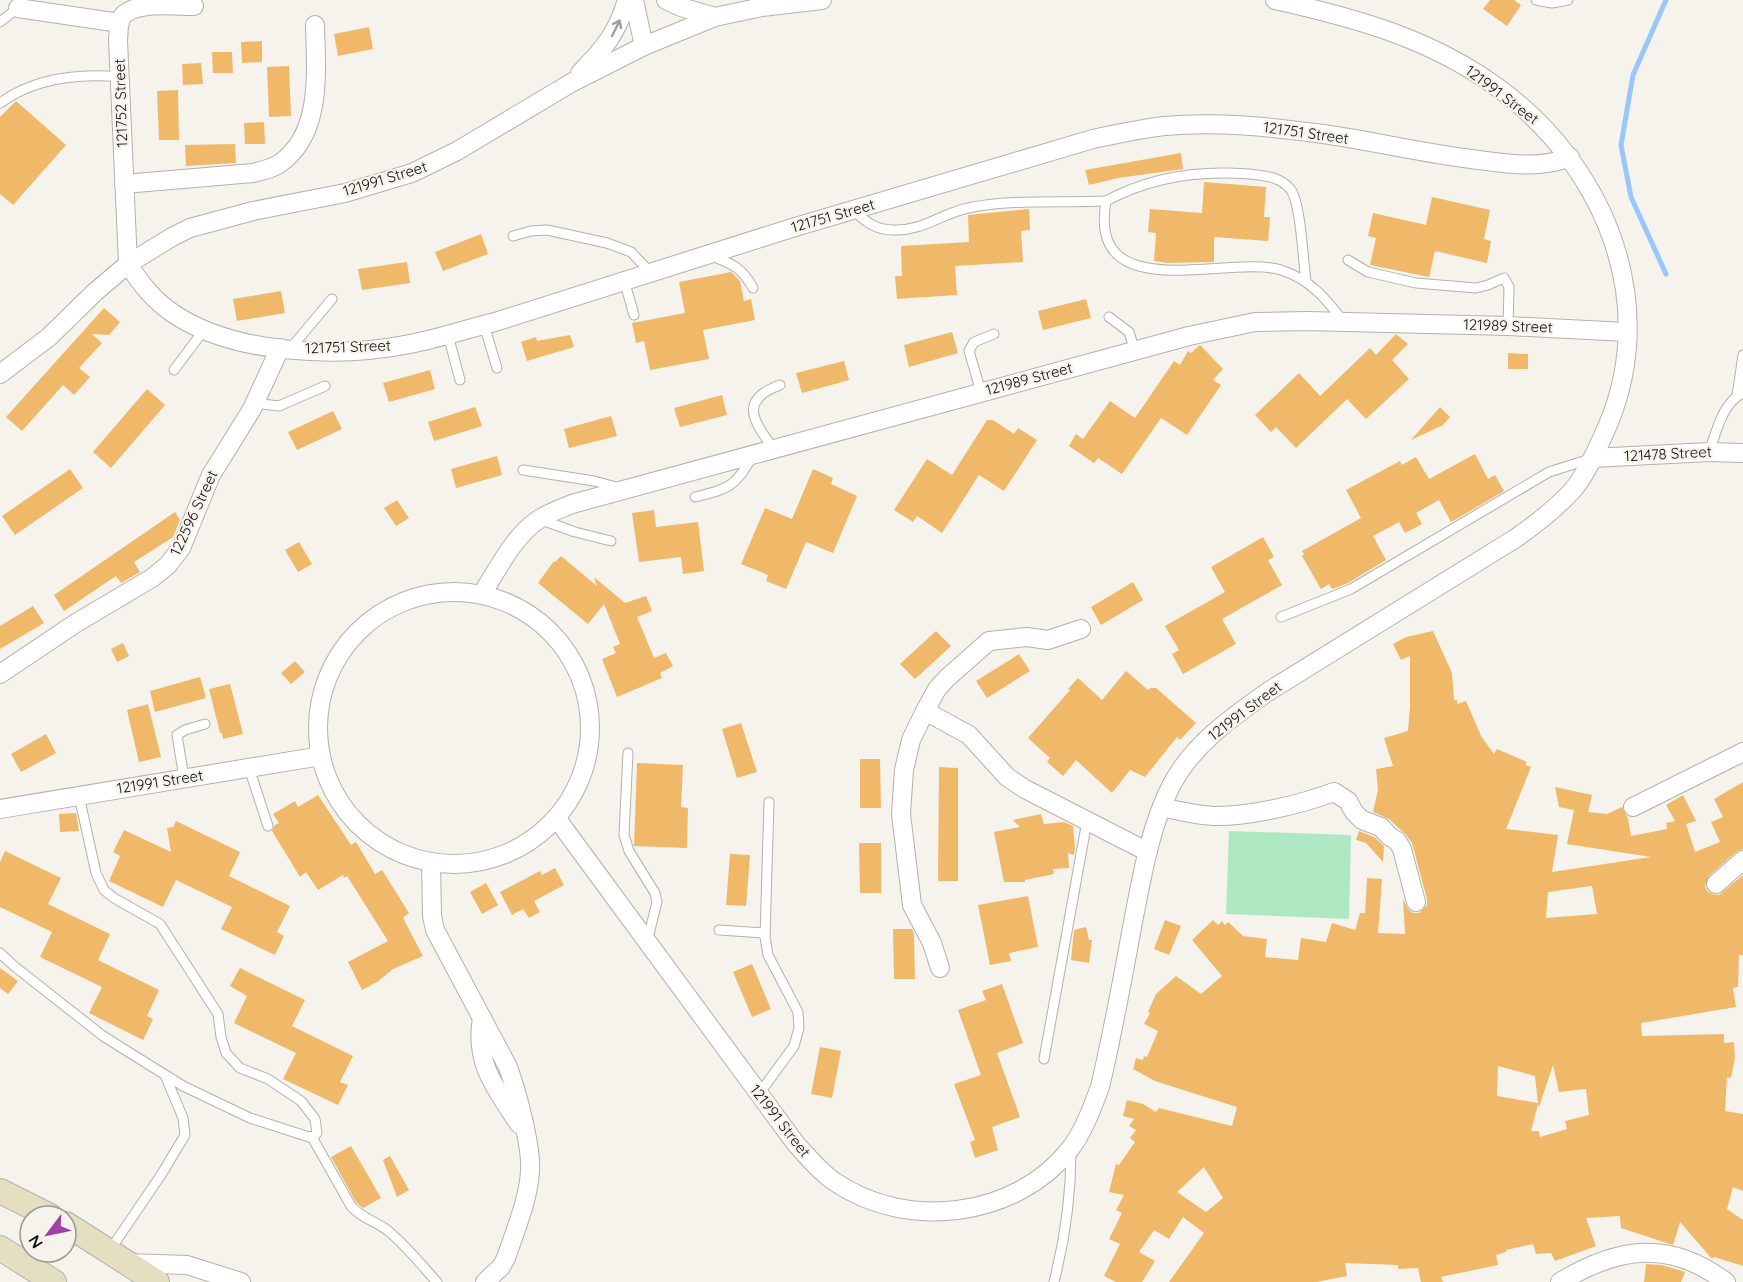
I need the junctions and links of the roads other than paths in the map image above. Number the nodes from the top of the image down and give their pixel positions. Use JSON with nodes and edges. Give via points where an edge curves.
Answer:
{"nodes":[{"id":1,"x":116,"y":0,"type":"edge"},
{"id":2,"x":627,"y":0,"type":"edge"},
{"id":3,"x":634,"y":0,"type":"edge"},
{"id":4,"x":666,"y":0,"type":"edge"},
{"id":5,"x":822,"y":0,"type":"edge"},
{"id":6,"x":1275,"y":0,"type":"edge"},
{"id":7,"x":1536,"y":0,"type":"edge"},
{"id":8,"x":1568,"y":0,"type":"edge"},
{"id":9,"x":22,"y":4,"type":"edge"},
{"id":10,"x":194,"y":6,"type":"dead end"},
{"id":11,"x":715,"y":17,"type":"junction"},
{"id":12,"x":120,"y":21,"type":"junction"},
{"id":13,"x":0,"y":22,"type":"edge"},
{"id":14,"x":315,"y":25,"type":"dead end"},
{"id":15,"x":644,"y":46,"type":"junction"},
{"id":16,"x":120,"y":77,"type":"junction"},
{"id":17,"x":571,"y":82,"type":"junction"},
{"id":18,"x":0,"y":103,"type":"edge"},
{"id":19,"x":1570,"y":157,"type":"junction"},
{"id":20,"x":124,"y":184,"type":"junction"},
{"id":21,"x":1106,"y":201,"type":"junction"},
{"id":22,"x":854,"y":210,"type":"junction"},
{"id":23,"x":513,"y":236,"type":"dead end"},
{"id":24,"x":708,"y":254,"type":"junction"},
{"id":25,"x":1348,"y":260,"type":"dead end"},
{"id":26,"x":128,"y":264,"type":"junction"},
{"id":27,"x":650,"y":272,"type":"junction"},
{"id":28,"x":624,"y":280,"type":"junction"},
{"id":29,"x":1306,"y":281,"type":"junction"},
{"id":30,"x":753,"y":288,"type":"dead end"},
{"id":31,"x":332,"y":299,"type":"dead end"},
{"id":32,"x":634,"y":315,"type":"dead end"},
{"id":33,"x":1109,"y":318,"type":"dead end"},
{"id":34,"x":1344,"y":322,"type":"junction"},
{"id":35,"x":484,"y":325,"type":"junction"},
{"id":36,"x":1508,"y":326,"type":"junction"},
{"id":37,"x":204,"y":330,"type":"junction"},
{"id":38,"x":1627,"y":332,"type":"junction"},
{"id":39,"x":448,"y":334,"type":"junction"},
{"id":40,"x":994,"y":334,"type":"dead end"},
{"id":41,"x":285,"y":348,"type":"junction"},
{"id":42,"x":1135,"y":351,"type":"junction"},
{"id":43,"x":1743,"y":355,"type":"edge"},
{"id":44,"x":497,"y":368,"type":"dead end"},
{"id":45,"x":174,"y":370,"type":"dead end"},
{"id":46,"x":0,"y":374,"type":"edge"},
{"id":47,"x":460,"y":380,"type":"dead end"},
{"id":48,"x":780,"y":385,"type":"dead end"},
{"id":49,"x":325,"y":386,"type":"dead end"},
{"id":50,"x":981,"y":392,"type":"junction"},
{"id":51,"x":1740,"y":394,"type":"edge"},
{"id":52,"x":254,"y":404,"type":"junction"},
{"id":53,"x":773,"y":448,"type":"junction"},
{"id":54,"x":1709,"y":452,"type":"junction"},
{"id":55,"x":754,"y":453,"type":"junction"},
{"id":56,"x":1743,"y":453,"type":"edge"},
{"id":57,"x":1593,"y":458,"type":"junction"},
{"id":58,"x":523,"y":470,"type":"dead end"},
{"id":59,"x":625,"y":489,"type":"junction"},
{"id":60,"x":695,"y":497,"type":"dead end"},
{"id":61,"x":539,"y":519,"type":"junction"},
{"id":62,"x":611,"y":541,"type":"dead end"},
{"id":63,"x":482,"y":594,"type":"junction"},
{"id":64,"x":1281,"y":617,"type":"dead end"},
{"id":65,"x":1081,"y":629,"type":"dead end"},
{"id":66,"x":0,"y":674,"type":"edge"},
{"id":67,"x":926,"y":711,"type":"junction"},
{"id":68,"x":205,"y":724,"type":"dead end"},
{"id":69,"x":1743,"y":752,"type":"edge"},
{"id":70,"x":628,"y":753,"type":"dead end"},
{"id":71,"x":321,"y":756,"type":"junction"},
{"id":72,"x":249,"y":768,"type":"junction"},
{"id":73,"x":184,"y":778,"type":"junction"},
{"id":74,"x":79,"y":796,"type":"junction"},
{"id":75,"x":769,"y":802,"type":"dead end"},
{"id":76,"x":1162,"y":807,"type":"junction"},
{"id":77,"x":1633,"y":807,"type":"dead end"},
{"id":78,"x":0,"y":809,"type":"edge"},
{"id":79,"x":556,"y":819,"type":"junction"},
{"id":80,"x":1087,"y":821,"type":"junction"},
{"id":81,"x":268,"y":826,"type":"dead end"},
{"id":82,"x":1148,"y":852,"type":"junction"},
{"id":83,"x":1743,"y":860,"type":"edge"},
{"id":84,"x":431,"y":862,"type":"junction"},
{"id":85,"x":1716,"y":884,"type":"dead end"},
{"id":86,"x":1416,"y":902,"type":"dead end"},
{"id":87,"x":719,"y":930,"type":"dead end"},
{"id":88,"x":764,"y":933,"type":"junction"},
{"id":89,"x":647,"y":942,"type":"junction"},
{"id":90,"x":0,"y":953,"type":"edge"},
{"id":91,"x":939,"y":968,"type":"dead end"},
{"id":92,"x":1044,"y":1059,"type":"dead end"},
{"id":93,"x":165,"y":1075,"type":"junction"},
{"id":94,"x":759,"y":1094,"type":"junction"},
{"id":95,"x":312,"y":1137,"type":"junction"},
{"id":96,"x":1071,"y":1148,"type":"junction"},
{"id":97,"x":0,"y":1191,"type":"edge"},
{"id":98,"x":27,"y":1204,"type":"edge"},
{"id":99,"x":78,"y":1231,"type":"edge"},
{"id":100,"x":0,"y":1248,"type":"edge"},
{"id":101,"x":119,"y":1257,"type":"junction"},
{"id":102,"x":54,"y":1282,"type":"edge"},
{"id":103,"x":157,"y":1282,"type":"edge"},
{"id":104,"x":241,"y":1282,"type":"edge"},
{"id":105,"x":437,"y":1282,"type":"edge"},
{"id":106,"x":485,"y":1282,"type":"edge"},
{"id":107,"x":1054,"y":1282,"type":"edge"},
{"id":108,"x":1560,"y":1282,"type":"edge"},
{"id":109,"x":1726,"y":1282,"type":"edge"}],
"edges":[{"from":1,"to":12,"type":"street","name":"121752 Street"},
{"from":17,"to":2,"type":"street","one_way":true,"via":[[605,48]]},
{"from":3,"to":15,"type":"street"},
{"from":4,"to":11,"type":"street"},
{"from":5,"to":11,"type":"street","name":"121991 Street"},
{"from":6,"to":19,"type":"street","name":"121991 Street","via":[[1375,25],[1457,61],[1525,110]]},
{"from":7,"to":8,"type":"lane"},
{"from":9,"to":12,"type":"street"},
{"from":9,"to":13,"type":"lane"},
{"from":10,"to":12,"type":"street","via":[[142,5],[131,9]]},
{"from":11,"to":15,"type":"street","name":"121991 Street"},
{"from":12,"to":16,"type":"street","name":"121752 Street"},
{"from":14,"to":20,"type":"street","via":[[313,105],[303,136],[285,159],[253,174]]},
{"from":15,"to":17,"type":"street","name":"121991 Street"},
{"from":16,"to":18,"type":"lane","via":[[64,77],[24,88]]},
{"from":16,"to":20,"type":"street","name":"121752 Street"},
{"from":17,"to":26,"type":"street","name":"121991 Street","via":[[457,152],[423,168],[368,187],[190,228]]},
{"from":19,"to":22,"type":"street","name":"121751 Street","via":[[1556,163],[1520,164],[1260,127],[1164,126],[1093,139]]},
{"from":19,"to":38,"type":"street","name":"121991 Street","via":[[1590,188],[1620,260]]},
{"from":20,"to":26,"type":"street","name":"121752 Street"},
{"from":21,"to":22,"type":"lane","via":[[968,208],[925,226],[892,230],[869,224]]},
{"from":21,"to":29,"type":"lane","via":[[1104,220],[1109,243],[1116,255],[1130,264],[1198,271],[1257,266]]},
{"from":21,"to":29,"type":"lane","via":[[1130,189],[1179,176],[1209,172],[1273,177],[1288,187],[1295,200]]},
{"from":22,"to":24,"type":"street","name":"121751 Street"},
{"from":23,"to":27,"type":"lane","via":[[547,230],[607,243],[631,252]]},
{"from":24,"to":27,"type":"street","name":"121751 Street"},
{"from":24,"to":30,"type":"lane","via":[[737,266]]},
{"from":25,"to":36,"type":"lane","via":[[1368,272],[1416,283],[1476,288],[1504,278],[1509,287]]},
{"from":26,"to":37,"type":"street","name":"121751 Street","via":[[161,304]]},
{"from":26,"to":46,"type":"street","name":"121991 Street","via":[[49,337]]},
{"from":27,"to":28,"type":"street","name":"121751 Street"},
{"from":28,"to":32,"type":"lane"},
{"from":28,"to":35,"type":"street","name":"121751 Street"},
{"from":29,"to":34,"type":"lane"},
{"from":31,"to":41,"type":"lane"},
{"from":33,"to":42,"type":"lane","via":[[1129,332]]},
{"from":34,"to":36,"type":"street","name":"121989 Street"},
{"from":34,"to":42,"type":"street","name":"121989 Street","via":[[1255,322]]},
{"from":35,"to":39,"type":"street","name":"121751 Street"},
{"from":35,"to":44,"type":"lane"},
{"from":36,"to":38,"type":"street","name":"121989 Street"},
{"from":37,"to":41,"type":"street","name":"121751 Street","via":[[230,339]]},
{"from":37,"to":45,"type":"lane"},
{"from":38,"to":57,"type":"street","name":"121991 Street","via":[[1622,386]]},
{"from":39,"to":41,"type":"street","name":"121751 Street","via":[[371,350]]},
{"from":39,"to":47,"type":"lane"},
{"from":40,"to":50,"type":"lane","via":[[974,342],[969,351]]},
{"from":41,"to":52,"type":"street","name":"122596 Street"},
{"from":42,"to":50,"type":"street","name":"121989 Street"},
{"from":43,"to":51,"type":"lane"},
{"from":48,"to":53,"type":"lane","via":[[763,392],[753,409],[754,420]]},
{"from":49,"to":52,"type":"lane","via":[[279,406]]},
{"from":50,"to":53,"type":"street","name":"121989 Street"},
{"from":51,"to":54,"type":"lane","via":[[1726,407]]},
{"from":52,"to":66,"type":"street","name":"122596 Street","via":[[211,475],[181,548],[168,565]]},
{"from":53,"to":55,"type":"street","name":"121989 Street"},
{"from":54,"to":56,"type":"street","name":"121478 Street"},
{"from":54,"to":57,"type":"street","name":"121478 Street"},
{"from":55,"to":59,"type":"street","name":"121989 Street"},
{"from":55,"to":60,"type":"lane","via":[[731,486]]},
{"from":57,"to":64,"type":"lane","via":[[1549,472],[1351,589]]},
{"from":57,"to":76,"type":"street","name":"121991 Street","via":[[1573,490],[1516,538],[1236,714],[1190,758]]},
{"from":58,"to":59,"type":"lane"},
{"from":59,"to":61,"type":"street","name":"121989 Street","via":[[572,504]]},
{"from":61,"to":62,"type":"lane"},
{"from":61,"to":63,"type":"street","name":"121989 Street","via":[[520,536]]},
{"from":63,"to":71,"type":"street","via":[[449,591],[409,599],[366,623],[349,640],[325,683],[318,731]]},
{"from":63,"to":79,"type":"street","via":[[520,608],[552,633],[565,648],[584,685],[591,725],[590,746],[579,785]]},
{"from":65,"to":67,"type":"street","via":[[1047,639],[989,641],[947,678]]},
{"from":67,"to":80,"type":"street","via":[[969,735],[1012,781]]},
{"from":67,"to":91,"type":"street","via":[[911,740],[901,814],[912,905],[932,943]]},
{"from":68,"to":73,"type":"lane","via":[[177,735]]},
{"from":69,"to":77,"type":"street"},
{"from":70,"to":89,"type":"lane","via":[[624,835],[657,902]]},
{"from":71,"to":72,"type":"street","name":"121991 Street"},
{"from":71,"to":84,"type":"street","via":[[333,790],[360,826],[381,843]]},
{"from":72,"to":73,"type":"street","name":"121991 Street"},
{"from":72,"to":81,"type":"lane"},
{"from":73,"to":74,"type":"street","name":"121991 Street"},
{"from":74,"to":78,"type":"street","name":"121991 Street"},
{"from":74,"to":95,"type":"lane","via":[[97,879],[104,890],[160,924],[218,1014],[226,1053],[240,1068],[268,1079],[301,1101],[317,1125],[317,1133]]},
{"from":75,"to":88,"type":"lane"},
{"from":76,"to":82,"type":"street","name":"121991 Street"},
{"from":76,"to":86,"type":"street","via":[[1228,815],[1316,800],[1334,792],[1348,801],[1362,820],[1381,827],[1397,841]]},
{"from":79,"to":84,"type":"street","via":[[521,848],[500,857],[454,865]]},
{"from":79,"to":89,"type":"street","name":"121991 Street"},
{"from":80,"to":82,"type":"street"},
{"from":80,"to":92,"type":"lane"},
{"from":82,"to":96,"type":"street","name":"121991 Street","via":[[1100,1087]]},
{"from":83,"to":85,"type":"street"},
{"from":84,"to":106,"type":"street","via":[[435,930],[482,1018],[479,1040],[485,1068],[525,1133],[530,1161],[529,1183],[506,1258]]},
{"from":87,"to":88,"type":"lane"},
{"from":88,"to":94,"type":"lane","via":[[768,955],[798,1012],[800,1028],[794,1046]]},
{"from":89,"to":94,"type":"street","name":"121991 Street"},
{"from":90,"to":93,"type":"lane","via":[[103,1036]]},
{"from":93,"to":95,"type":"lane","via":[[237,1113]]},
{"from":93,"to":101,"type":"lane","via":[[183,1118],[185,1135]]},
{"from":94,"to":96,"type":"street","name":"121991 Street","via":[[796,1144],[835,1182],[859,1195],[911,1210],[941,1212],[1000,1200],[1043,1175]]},
{"from":95,"to":105,"type":"lane","via":[[351,1206],[393,1236]]},
{"from":96,"to":107,"type":"lane","via":[[1069,1204]]},
{"from":97,"to":98,"type":"street"},
{"from":99,"to":101,"type":"street"},
{"from":100,"to":102,"type":"street"},
{"from":101,"to":103,"type":"street"},
{"from":101,"to":104,"type":"street","via":[[187,1265]]},
{"from":108,"to":109,"type":"street","via":[[1602,1260],[1654,1252],[1699,1264]]}]}
